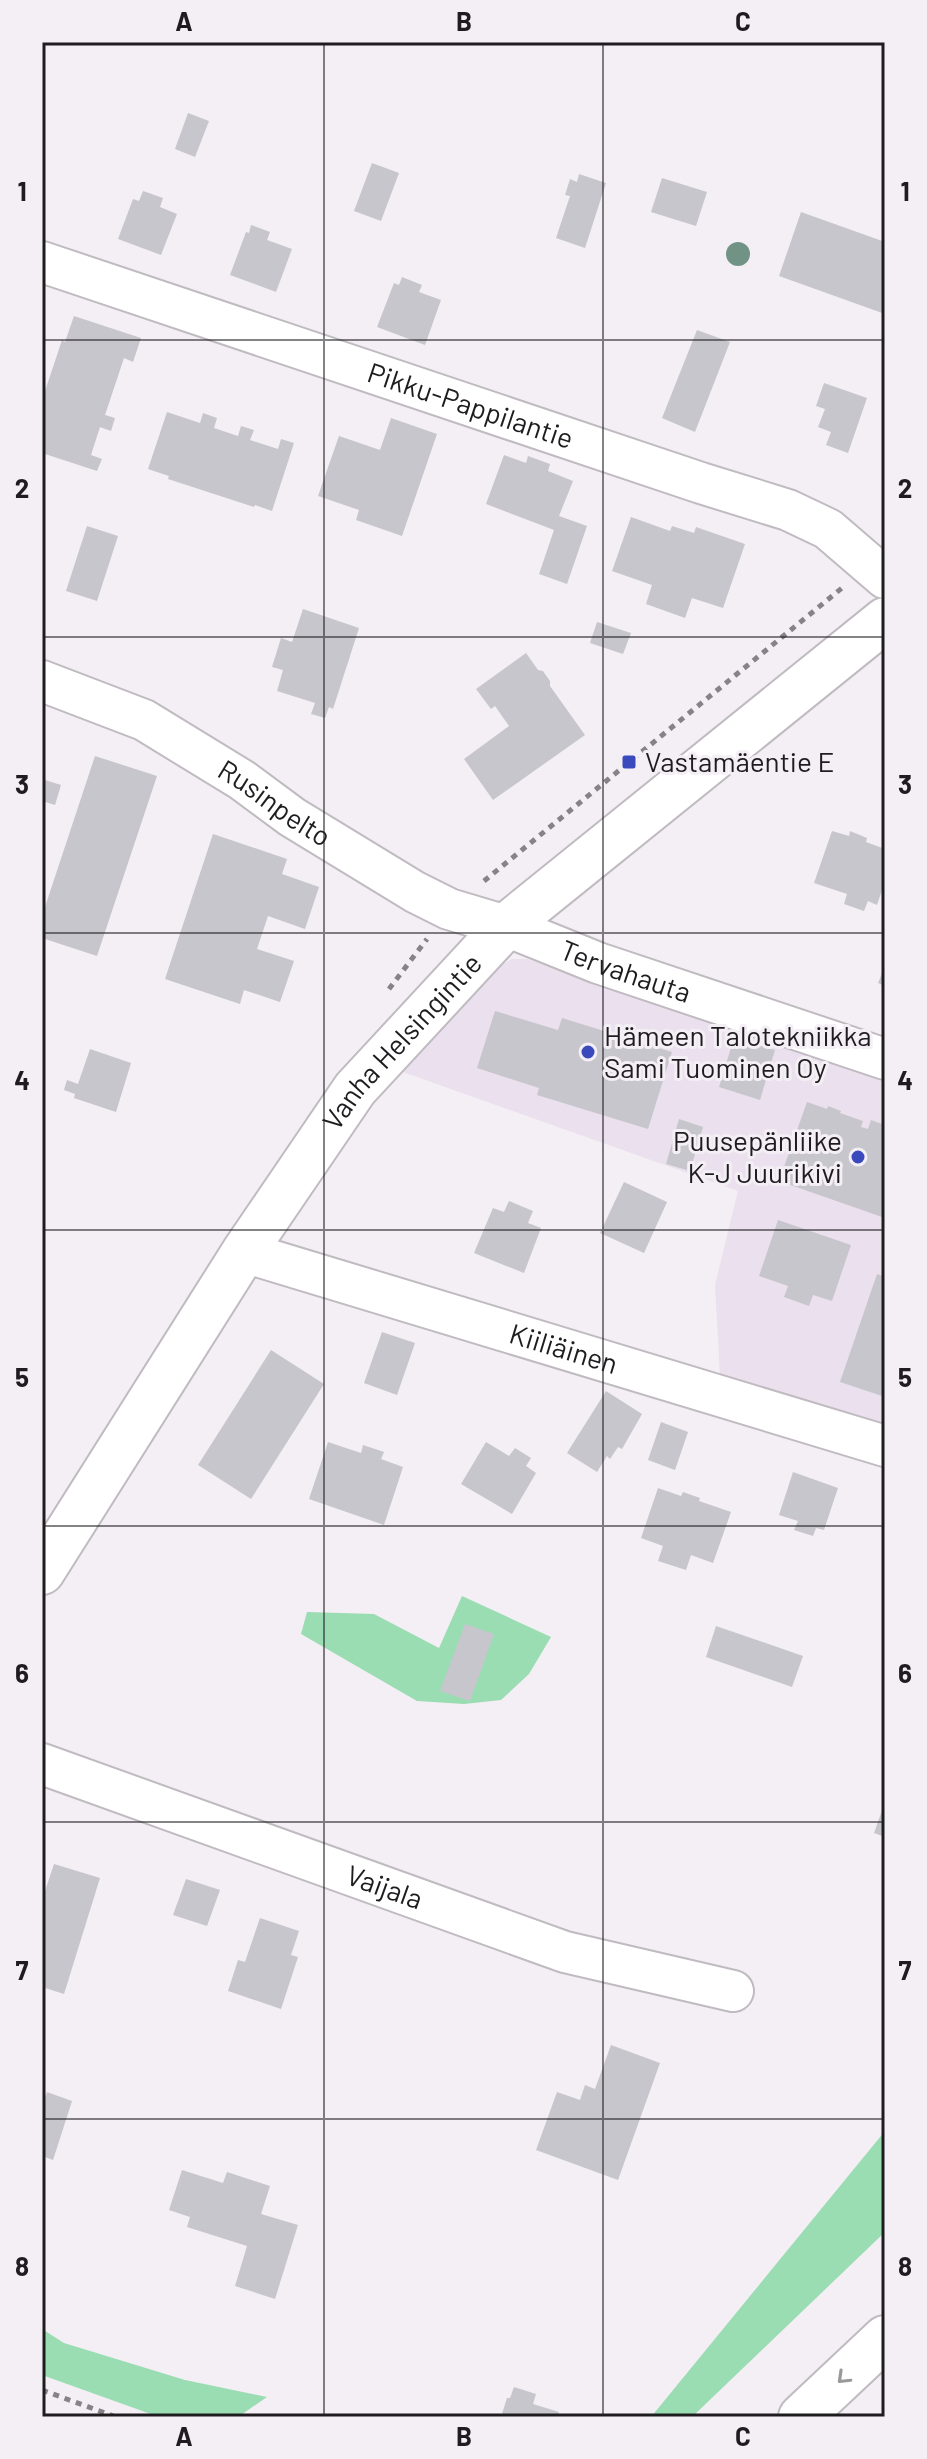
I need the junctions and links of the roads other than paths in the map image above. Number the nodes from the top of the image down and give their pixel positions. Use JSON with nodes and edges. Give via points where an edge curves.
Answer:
{"nodes":[{"id":1,"x":42,"y":262,"type":"edge"},
{"id":2,"x":885,"y":578,"type":"edge"},
{"id":3,"x":885,"y":620,"type":"edge"},
{"id":4,"x":42,"y":681,"type":"edge"},
{"id":5,"x":506,"y":926,"type":"junction"},
{"id":6,"x":885,"y":1059,"type":"edge"},
{"id":7,"x":244,"y":1252,"type":"junction"},
{"id":8,"x":885,"y":1446,"type":"edge"},
{"id":9,"x":42,"y":1572,"type":"edge"},
{"id":10,"x":42,"y":1764,"type":"edge"},
{"id":11,"x":733,"y":1991,"type":"dead end"},
{"id":12,"x":885,"y":2338,"type":"edge"},
{"id":13,"x":801,"y":2417,"type":"edge"}],
"edges":[{"from":1,"to":2,"type":"street","name":"Pikku-Pappilantie","via":[[788,510],[828,529]]},
{"from":3,"to":5,"type":"main road","name":"Vanha Helsingintie"},
{"from":4,"to":5,"type":"street","name":"Rusinpelto","via":[[144,720],[415,892],[449,909]]},
{"from":5,"to":6,"type":"street","name":"Tervahauta","via":[[598,963]]},
{"from":5,"to":7,"type":"main road","name":"Vanha Helsingintie","via":[[355,1089]]},
{"from":7,"to":8,"type":"street","name":"Kiiliäinen"},
{"from":7,"to":9,"type":"main road","name":"Vanha Helsingintie"},
{"from":10,"to":11,"type":"street","name":"Vaijala","via":[[565,1952]]},
{"from":12,"to":13,"type":"main road","one_way":true}]}
